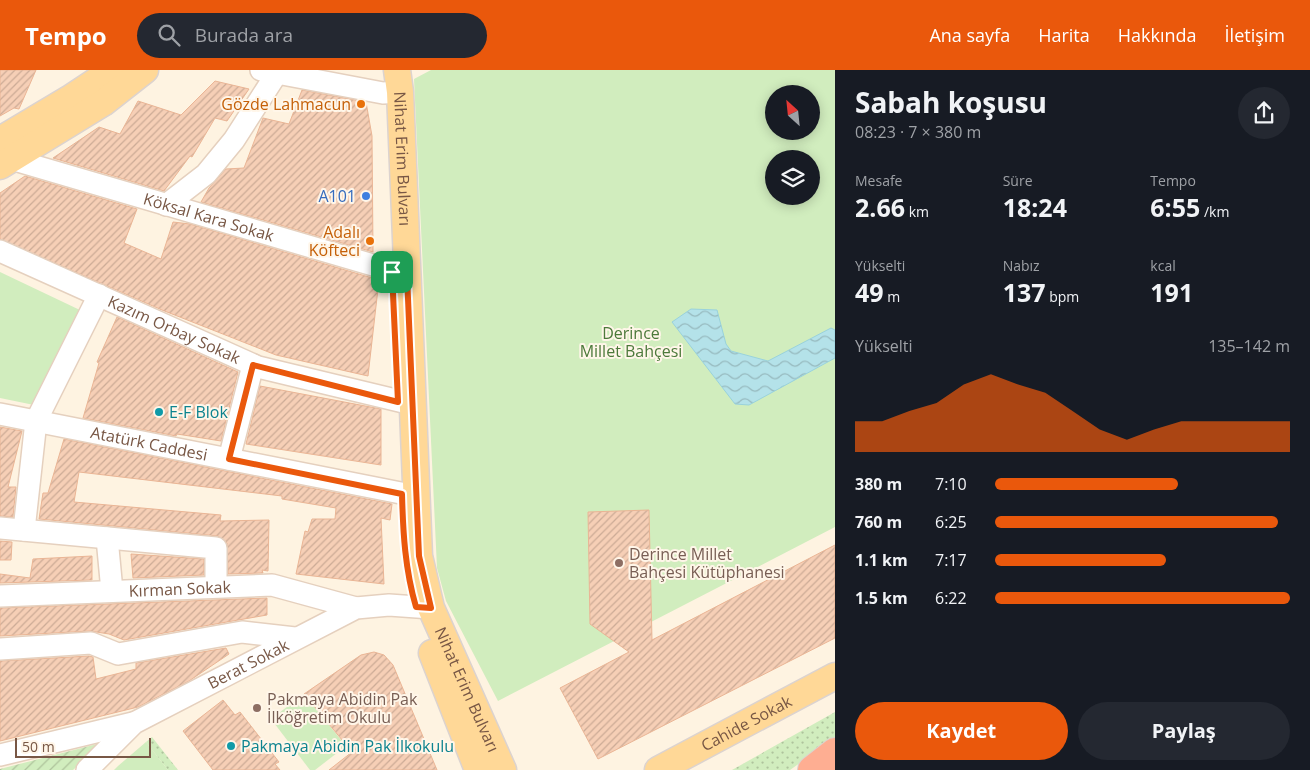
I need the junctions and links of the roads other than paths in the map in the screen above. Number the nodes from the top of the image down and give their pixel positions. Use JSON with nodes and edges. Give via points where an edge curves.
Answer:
{"nodes":[{"id":1,"x":113,"y":70,"type":"edge"},
{"id":2,"x":145,"y":70,"type":"edge"},
{"id":3,"x":269,"y":72,"type":"edge"},
{"id":4,"x":390,"y":81,"type":"edge"},
{"id":5,"x":4,"y":155,"type":"edge"},
{"id":6,"x":166,"y":205,"type":"junction"},
{"id":7,"x":0,"y":251,"type":"edge"},
{"id":8,"x":399,"y":273,"type":"junction"},
{"id":9,"x":99,"y":295,"type":"junction"},
{"id":10,"x":253,"y":365,"type":"junction"},
{"id":11,"x":405,"y":403,"type":"junction"},
{"id":12,"x":0,"y":414,"type":"edge"},
{"id":13,"x":36,"y":421,"type":"junction"},
{"id":14,"x":229,"y":459,"type":"junction"},
{"id":15,"x":409,"y":495,"type":"junction"},
{"id":16,"x":0,"y":528,"type":"edge"},
{"id":17,"x":24,"y":530,"type":"junction"},
{"id":18,"x":107,"y":538,"type":"junction"},
{"id":19,"x":216,"y":586,"type":"junction"},
{"id":20,"x":112,"y":591,"type":"junction"},
{"id":21,"x":0,"y":596,"type":"edge"},
{"id":22,"x":356,"y":608,"type":"junction"},
{"id":23,"x":423,"y":608,"type":"junction"},
{"id":24,"x":295,"y":638,"type":"junction"},
{"id":25,"x":0,"y":649,"type":"edge"},
{"id":26,"x":835,"y":676,"type":"edge"},
{"id":27,"x":835,"y":690,"type":"edge"},
{"id":28,"x":134,"y":723,"type":"junction"},
{"id":29,"x":835,"y":752,"type":"edge"},
{"id":30,"x":0,"y":755,"type":"edge"},
{"id":31,"x":87,"y":770,"type":"edge"},
{"id":32,"x":478,"y":770,"type":"edge"},
{"id":33,"x":503,"y":770,"type":"edge"},
{"id":34,"x":658,"y":770,"type":"edge"},
{"id":35,"x":696,"y":770,"type":"edge"},
{"id":36,"x":812,"y":770,"type":"edge"}],
"edges":[{"from":1,"to":5,"type":"main road","via":[[62,104]]},
{"from":2,"to":5,"type":"main road","via":[[103,103]]},
{"from":3,"to":4,"type":"street"},
{"from":3,"to":6,"type":"street","via":[[234,140],[206,174]]},
{"from":4,"to":8,"type":"main road","name":"Nihat Erim Bulvarı"},
{"from":5,"to":6,"type":"street","name":"Köksal Kara Sokak"},
{"from":6,"to":8,"type":"street","name":"Köksal Kara Sokak"},
{"from":7,"to":9,"type":"street","name":"Kazım Orbay Sokak"},
{"from":8,"to":11,"type":"main road","name":"Nihat Erim Bulvarı"},
{"from":9,"to":10,"type":"street","name":"Kazım Orbay Sokak"},
{"from":9,"to":13,"type":"street"},
{"from":10,"to":11,"type":"street","name":"Kazım Orbay Sokak"},
{"from":10,"to":14,"type":"street"},
{"from":11,"to":15,"type":"main road","name":"Nihat Erim Bulvarı"},
{"from":12,"to":13,"type":"street","name":"Atatürk Caddesi"},
{"from":13,"to":14,"type":"street","name":"Atatürk Caddesi"},
{"from":13,"to":17,"type":"street"},
{"from":14,"to":15,"type":"street","name":"Atatürk Caddesi"},
{"from":15,"to":23,"type":"main road","name":"Nihat Erim Bulvarı","via":[[404,556]]},
{"from":16,"to":17,"type":"street"},
{"from":17,"to":18,"type":"street"},
{"from":18,"to":19,"type":"street","via":[[216,548]]},
{"from":18,"to":20,"type":"street"},
{"from":19,"to":20,"type":"street","name":"Kırman Sokak"},
{"from":19,"to":22,"type":"street","name":"Kırman Sokak","via":[[272,585]]},
{"from":20,"to":21,"type":"street","name":"Kırman Sokak"},
{"from":22,"to":23,"type":"street","name":"Berat Sokak","via":[[389,605]]},
{"from":22,"to":24,"type":"street","name":"Berat Sokak"},
{"from":23,"to":32,"type":"main road","name":"Nihat Erim Bulvarı","via":[[424,634]]},
{"from":23,"to":33,"type":"main road","name":"Nihat Erim Bulvarı"},
{"from":24,"to":25,"type":"street","via":[[242,632],[118,654],[91,643]]},
{"from":24,"to":28,"type":"street","name":"Berat Sokak"},
{"from":26,"to":34,"type":"main road","name":"Cahide Sokak"},
{"from":27,"to":35,"type":"main road","name":"Cahide Sokak"},
{"from":28,"to":30,"type":"street"},
{"from":28,"to":31,"type":"street","name":"Berat Sokak"},
{"from":29,"to":36,"type":"highway"}]}
